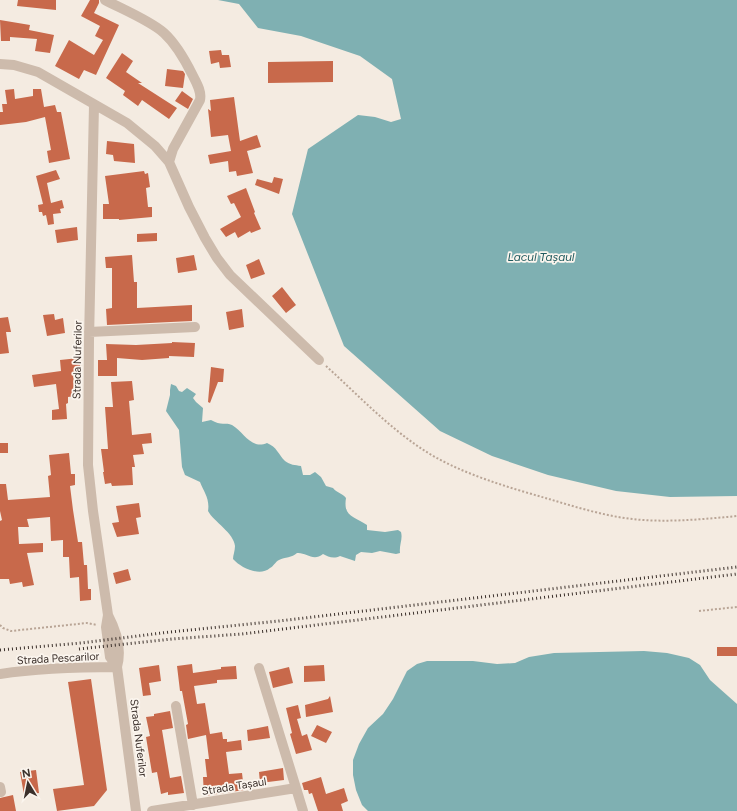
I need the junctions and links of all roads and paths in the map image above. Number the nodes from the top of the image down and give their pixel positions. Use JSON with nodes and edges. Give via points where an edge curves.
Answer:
{"nodes":[{"id":1,"x":105,"y":0,"type":"edge"},
{"id":2,"x":0,"y":64,"type":"edge"},
{"id":3,"x":94,"y":105,"type":"junction"},
{"id":4,"x":169,"y":162,"type":"junction"},
{"id":5,"x":195,"y":327,"type":"dead end"},
{"id":6,"x":89,"y":332,"type":"junction"},
{"id":7,"x":319,"y":360,"type":"joint"},
{"id":8,"x":737,"y":516,"type":"edge"},
{"id":9,"x":737,"y":608,"type":"edge"},
{"id":10,"x":699,"y":611,"type":"dead end"},
{"id":11,"x":108,"y":615,"type":"junction"},
{"id":12,"x":0,"y":625,"type":"edge"},
{"id":13,"x":106,"y":627,"type":"junction"},
{"id":14,"x":117,"y":667,"type":"junction"},
{"id":15,"x":259,"y":668,"type":"dead end"},
{"id":16,"x":0,"y":674,"type":"edge"},
{"id":17,"x":176,"y":706,"type":"dead end"},
{"id":18,"x":296,"y":788,"type":"junction"},
{"id":19,"x":193,"y":805,"type":"junction"},
{"id":20,"x":136,"y":811,"type":"edge"},
{"id":21,"x":152,"y":811,"type":"edge"},
{"id":22,"x":303,"y":811,"type":"edge"}],
"edges":[{"from":1,"to":4,"type":"street","via":[[165,33],[185,60],[198,84],[200,100],[173,149]]},
{"from":2,"to":3,"type":"street","via":[[38,72]]},
{"from":3,"to":4,"type":"street","via":[[127,123],[155,146]]},
{"from":3,"to":6,"type":"street","name":"Strada Nuferilor"},
{"from":4,"to":7,"type":"street","via":[[217,258],[230,275]]},
{"from":5,"to":6,"type":"street"},
{"from":6,"to":11,"type":"street","name":"Strada Nuferilor","via":[[88,465]]},
{"from":7,"to":8,"type":"path","via":[[422,449],[451,465],[502,485],[594,511],[642,520],[679,521]]},
{"from":9,"to":10,"type":"path"},
{"from":11,"to":13,"type":"street","name":"Strada Nuferilor"},
{"from":11,"to":14,"type":"street","name":"Strada Nuferilor","via":[[115,628],[120,656]]},
{"from":12,"to":13,"type":"path","via":[[11,631],[87,623]]},
{"from":13,"to":14,"type":"street","name":"Strada Nuferilor","via":[[110,657]]},
{"from":14,"to":16,"type":"street","name":"Strada Pescarilor"},
{"from":14,"to":20,"type":"street","name":"Strada Nuferilor"},
{"from":15,"to":18,"type":"street"},
{"from":17,"to":19,"type":"street"},
{"from":18,"to":19,"type":"street","name":"Strada Tașaul"},
{"from":18,"to":22,"type":"street"},
{"from":19,"to":21,"type":"street","name":"Strada Tașaul"}]}
